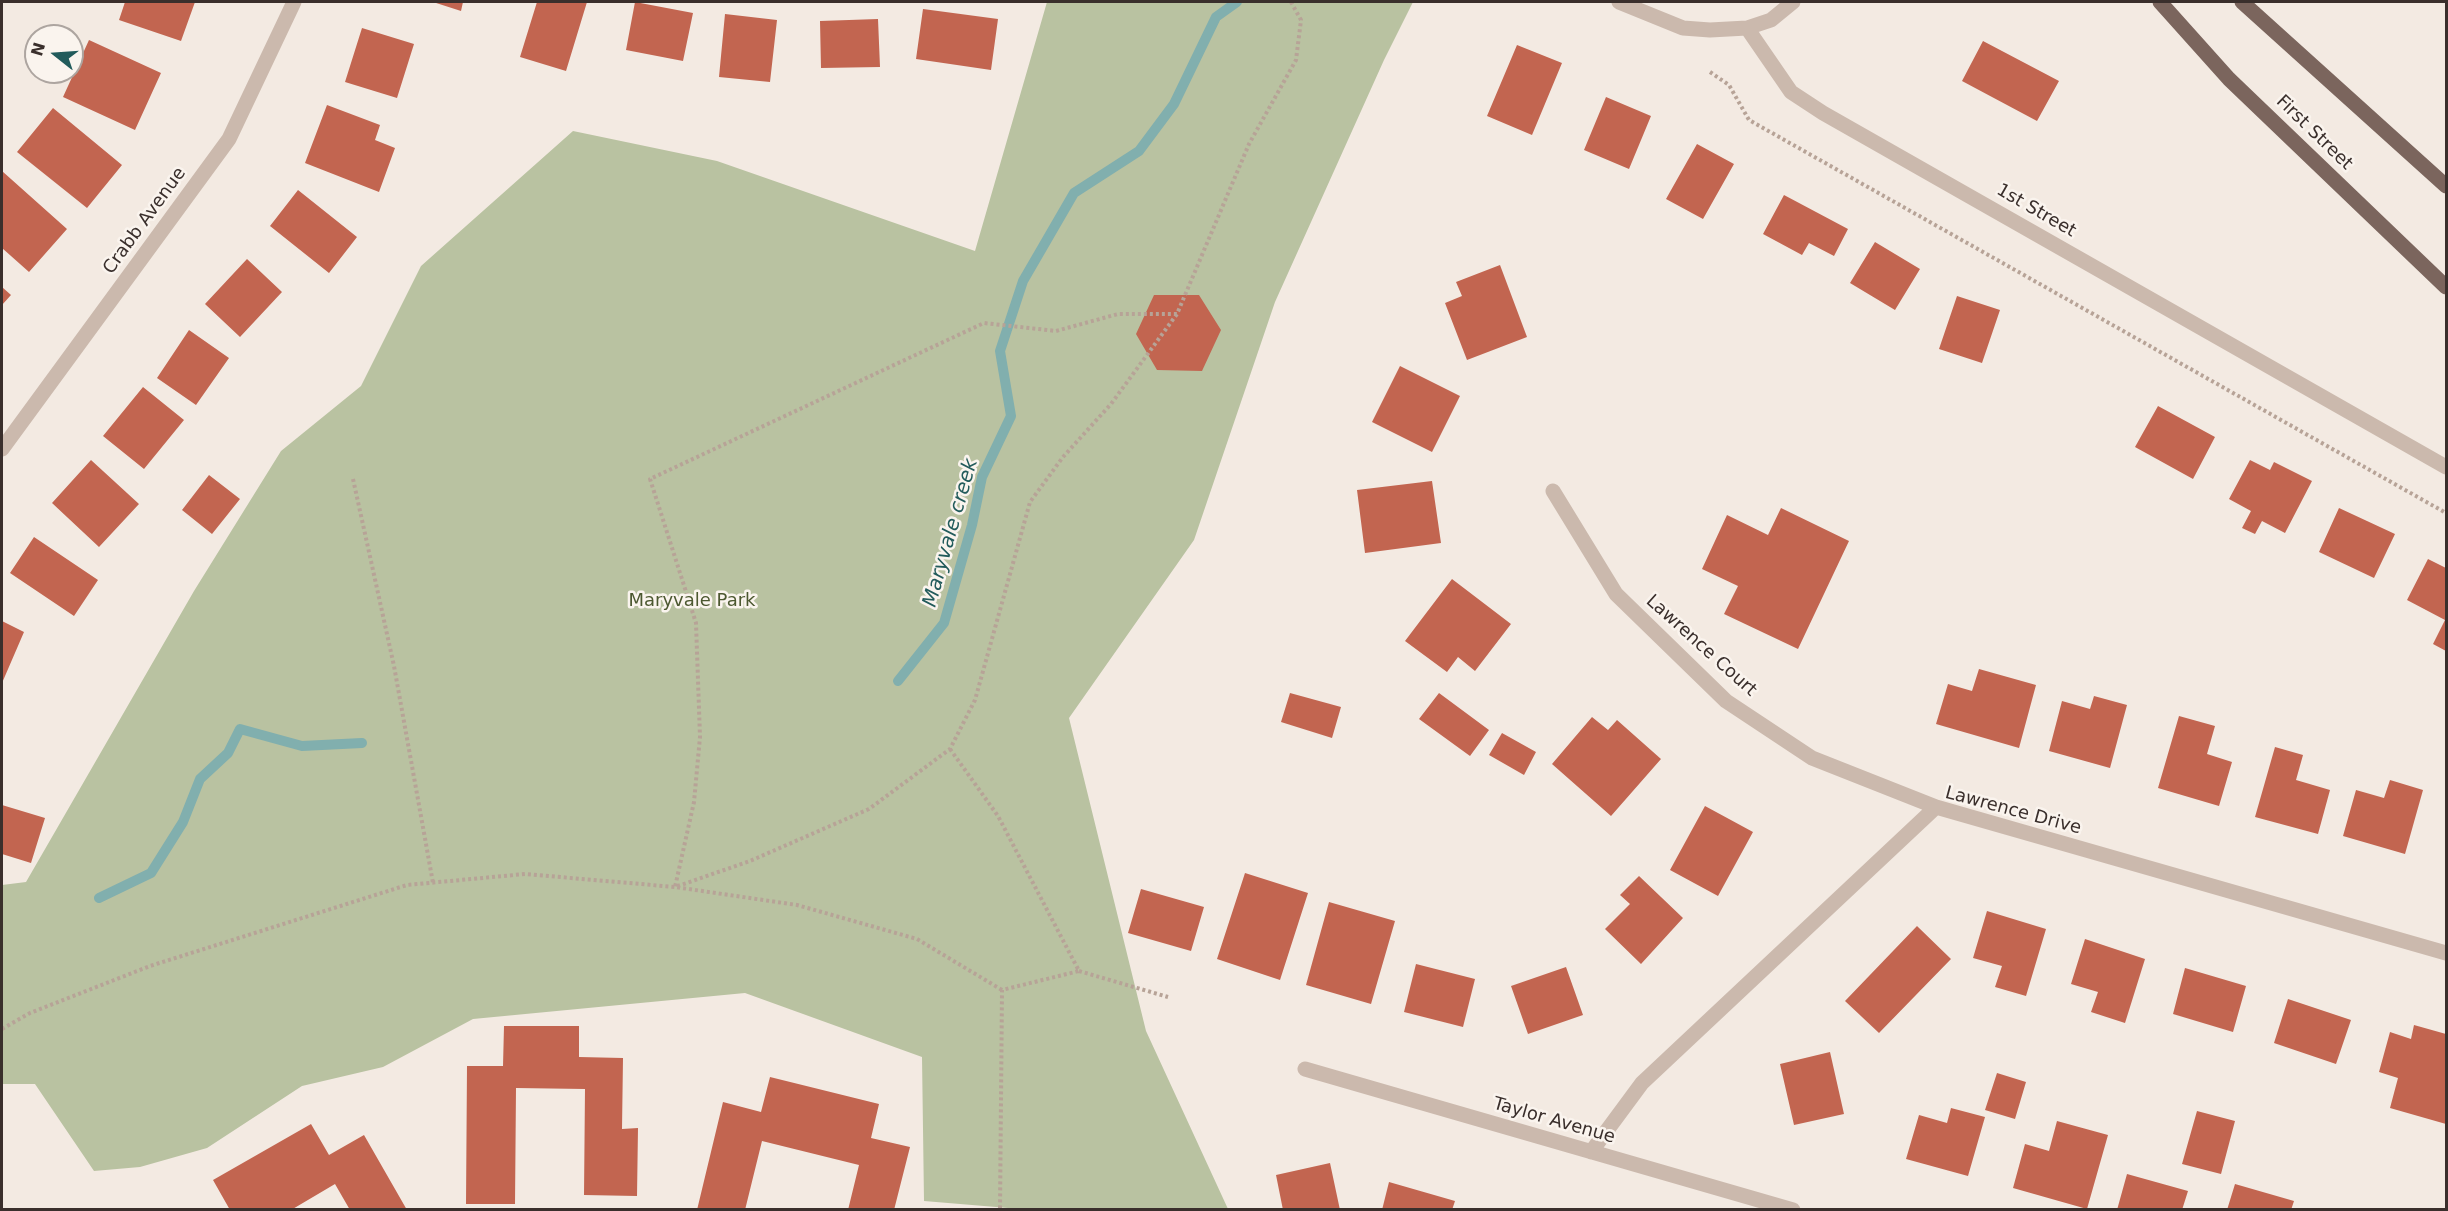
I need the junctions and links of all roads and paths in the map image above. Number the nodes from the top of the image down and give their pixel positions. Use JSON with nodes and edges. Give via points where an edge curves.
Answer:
{"nodes":[{"id":1,"x":294,"y":2,"type":"edge"},
{"id":2,"x":1292,"y":2,"type":"edge"},
{"id":3,"x":1619,"y":2,"type":"edge"},
{"id":4,"x":1793,"y":2,"type":"edge"},
{"id":5,"x":2160,"y":2,"type":"edge"},
{"id":6,"x":2242,"y":2,"type":"edge"},
{"id":7,"x":1747,"y":28,"type":"junction"},
{"id":8,"x":1710,"y":72,"type":"dead end"},
{"id":9,"x":2446,"y":186,"type":"edge"},
{"id":10,"x":2446,"y":287,"type":"edge"},
{"id":11,"x":1177,"y":314,"type":"junction"},
{"id":12,"x":2,"y":449,"type":"edge"},
{"id":13,"x":2446,"y":466,"type":"edge"},
{"id":14,"x":353,"y":479,"type":"dead end"},
{"id":15,"x":1553,"y":491,"type":"dead end"},
{"id":16,"x":2446,"y":513,"type":"edge"},
{"id":17,"x":950,"y":749,"type":"junction"},
{"id":18,"x":1936,"y":807,"type":"junction"},
{"id":19,"x":433,"y":882,"type":"junction"},
{"id":20,"x":675,"y":887,"type":"junction"},
{"id":21,"x":2446,"y":953,"type":"edge"},
{"id":22,"x":1079,"y":971,"type":"junction"},
{"id":23,"x":1002,"y":990,"type":"junction"},
{"id":24,"x":1168,"y":997,"type":"dead end"},
{"id":25,"x":2,"y":1029,"type":"edge"},
{"id":26,"x":1305,"y":1068,"type":"dead end"},
{"id":27,"x":1591,"y":1152,"type":"junction"},
{"id":28,"x":1000,"y":1209,"type":"edge"},
{"id":29,"x":1792,"y":1209,"type":"edge"}],
"edges":[{"from":1,"to":12,"type":"street","name":"Crabb Avenue","via":[[229,140]]},
{"from":2,"to":11,"type":"path","via":[[1301,20],[1296,60],[1249,144]]},
{"from":3,"to":7,"type":"street","via":[[1683,28]]},
{"from":4,"to":7,"type":"street","via":[[1771,20]]},
{"from":5,"to":10,"type":"main road","name":"First Street","via":[[2229,79]]},
{"from":6,"to":9,"type":"main road"},
{"from":7,"to":13,"type":"street","name":"1st Street","via":[[1791,92],[1823,113]]},
{"from":8,"to":16,"type":"path","via":[[1729,85],[1749,120]]},
{"from":11,"to":17,"type":"path","via":[[1111,404],[1063,456],[1030,502],[975,700]]},
{"from":11,"to":20,"type":"path","via":[[1118,314],[1056,331],[984,323],[650,479],[696,623],[700,737],[694,802]]},
{"from":14,"to":19,"type":"path","via":[[394,666]]},
{"from":15,"to":18,"type":"street","name":"Lawrence Court","via":[[1616,594],[1726,701],[1812,758]]},
{"from":17,"to":20,"type":"path","via":[[869,809],[750,861]]},
{"from":17,"to":22,"type":"path","via":[[998,816]]},
{"from":18,"to":21,"type":"street","name":"Lawrence Drive"},
{"from":18,"to":27,"type":"street","name":"Lawrence Drive","via":[[1642,1083]]},
{"from":19,"to":20,"type":"path","via":[[525,874]]},
{"from":19,"to":25,"type":"path","via":[[407,885],[150,966],[30,1013]]},
{"from":20,"to":23,"type":"path","via":[[797,905],[917,939]]},
{"from":22,"to":23,"type":"path"},
{"from":22,"to":24,"type":"path"},
{"from":23,"to":28,"type":"path"},
{"from":26,"to":27,"type":"street","name":"Taylor Avenue"},
{"from":27,"to":29,"type":"street","name":"Taylor Avenue"}]}
